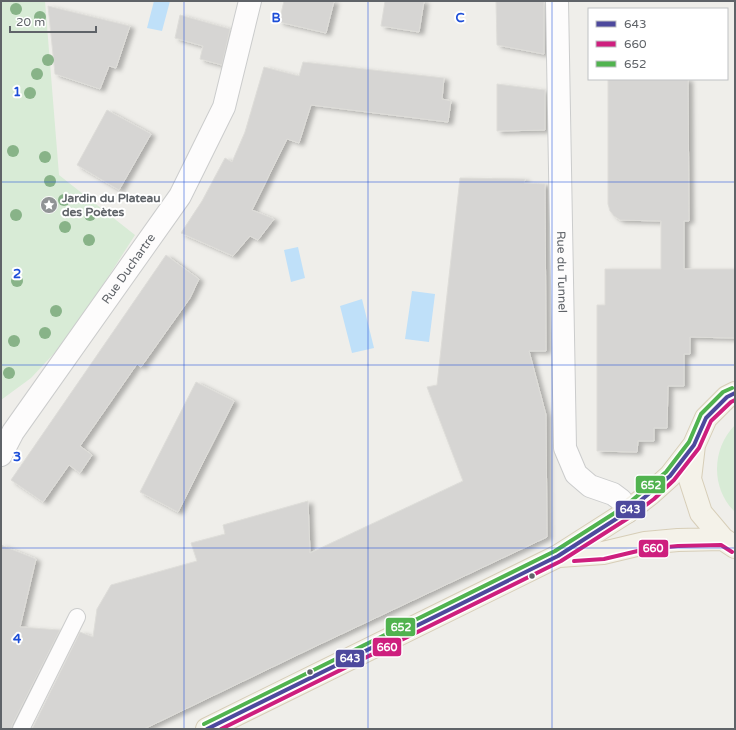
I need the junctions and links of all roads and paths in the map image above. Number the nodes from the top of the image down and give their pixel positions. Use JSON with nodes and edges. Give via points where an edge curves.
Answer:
{"nodes":[{"id":1,"x":250,"y":1,"type":"edge"},
{"id":2,"x":557,"y":1,"type":"edge"},
{"id":3,"x":735,"y":393,"type":"edge"},
{"id":4,"x":694,"y":445,"type":"junction"},
{"id":5,"x":1,"y":455,"type":"edge"},
{"id":6,"x":627,"y":512,"type":"junction"},
{"id":7,"x":729,"y":543,"type":"edge"},
{"id":8,"x":558,"y":556,"type":"junction"},
{"id":9,"x":77,"y":617,"type":"dead end"},
{"id":10,"x":21,"y":729,"type":"edge"},
{"id":11,"x":207,"y":729,"type":"edge"}],
"edges":[{"from":1,"to":5,"type":"street","name":"Rue Duchartre","via":[[224,107],[180,196],[13,432]]},
{"from":2,"to":6,"type":"street","name":"Rue du Tunnel","via":[[565,448],[576,474],[590,486],[613,494],[621,500]]},
{"from":3,"to":4,"type":"main road","via":[[727,397],[706,418]]},
{"from":4,"to":6,"type":"main road","via":[[670,476]]},
{"from":4,"to":7,"type":"main road","via":[[690,479],[701,513]]},
{"from":6,"to":8,"type":"main road"},
{"from":7,"to":8,"type":"main road","via":[[678,540],[603,553]]},
{"from":8,"to":11,"type":"main road"},
{"from":9,"to":10,"type":"lane"}]}
